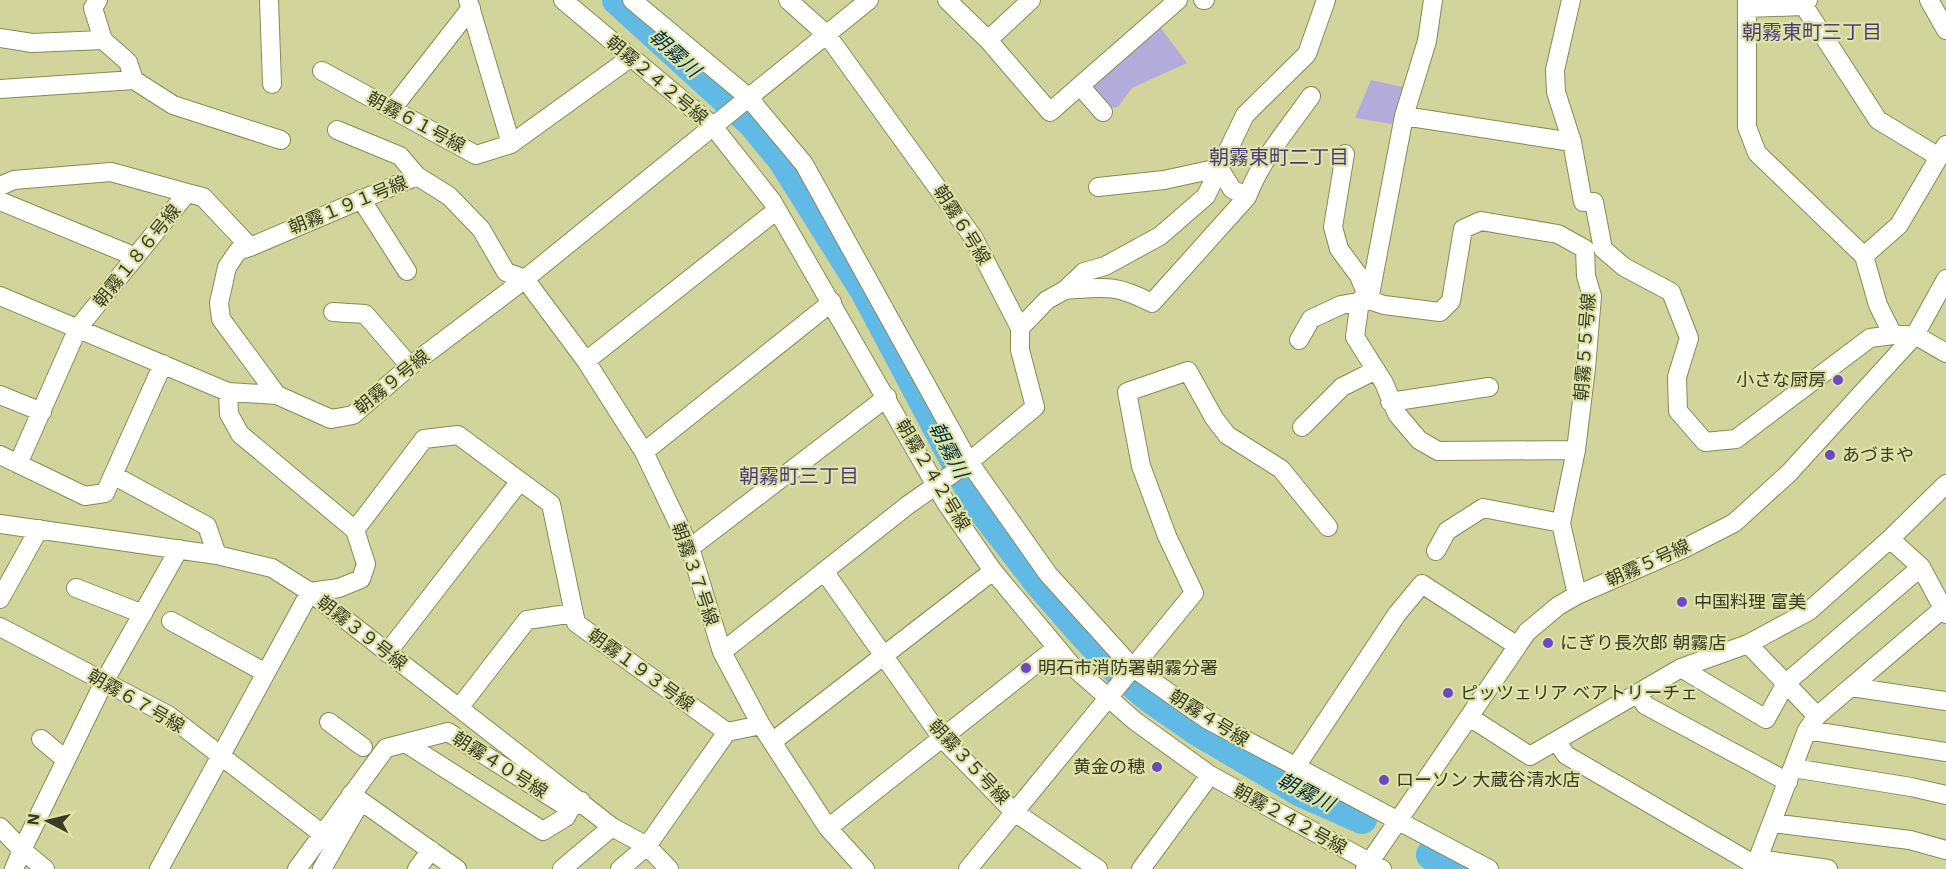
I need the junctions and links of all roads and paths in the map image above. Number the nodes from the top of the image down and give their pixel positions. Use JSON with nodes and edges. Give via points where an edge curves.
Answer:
{"nodes":[{"id":1,"x":98,"y":0,"type":"edge"},
{"id":2,"x":269,"y":0,"type":"edge"},
{"id":3,"x":563,"y":0,"type":"edge"},
{"id":4,"x":632,"y":0,"type":"edge"},
{"id":5,"x":788,"y":0,"type":"edge"},
{"id":6,"x":869,"y":0,"type":"edge"},
{"id":7,"x":947,"y":0,"type":"edge"},
{"id":8,"x":1031,"y":0,"type":"edge"},
{"id":9,"x":1178,"y":0,"type":"edge"},
{"id":10,"x":1326,"y":0,"type":"edge"},
{"id":11,"x":1433,"y":0,"type":"edge"},
{"id":12,"x":1571,"y":0,"type":"edge"},
{"id":13,"x":1929,"y":0,"type":"edge"},
{"id":14,"x":1806,"y":3,"type":"edge"},
{"id":15,"x":469,"y":4,"type":"edge"},
{"id":16,"x":1747,"y":4,"type":"edge"},
{"id":17,"x":1946,"y":30,"type":"edge"},
{"id":18,"x":827,"y":35,"type":"junction"},
{"id":19,"x":0,"y":39,"type":"edge"},
{"id":20,"x":103,"y":40,"type":"junction"},
{"id":21,"x":988,"y":40,"type":"junction"},
{"id":22,"x":630,"y":58,"type":"junction"},
{"id":23,"x":322,"y":71,"type":"dead end"},
{"id":24,"x":134,"y":80,"type":"junction"},
{"id":25,"x":272,"y":84,"type":"dead end"},
{"id":26,"x":1080,"y":86,"type":"junction"},
{"id":27,"x":0,"y":89,"type":"edge"},
{"id":28,"x":1311,"y":96,"type":"dead end"},
{"id":29,"x":745,"y":100,"type":"junction"},
{"id":30,"x":392,"y":109,"type":"junction"},
{"id":31,"x":1103,"y":112,"type":"dead end"},
{"id":32,"x":1404,"y":116,"type":"junction"},
{"id":33,"x":712,"y":125,"type":"junction"},
{"id":34,"x":337,"y":130,"type":"dead end"},
{"id":35,"x":281,"y":140,"type":"dead end"},
{"id":36,"x":1572,"y":142,"type":"junction"},
{"id":37,"x":511,"y":144,"type":"junction"},
{"id":38,"x":1942,"y":151,"type":"edge"},
{"id":39,"x":1345,"y":154,"type":"dead end"},
{"id":40,"x":1219,"y":168,"type":"junction"},
{"id":41,"x":417,"y":176,"type":"junction"},
{"id":42,"x":0,"y":186,"type":"edge"},
{"id":43,"x":1098,"y":187,"type":"dead end"},
{"id":44,"x":188,"y":193,"type":"junction"},
{"id":45,"x":1247,"y":196,"type":"junction"},
{"id":46,"x":361,"y":199,"type":"junction"},
{"id":47,"x":0,"y":201,"type":"edge"},
{"id":48,"x":777,"y":210,"type":"junction"},
{"id":49,"x":250,"y":247,"type":"junction"},
{"id":50,"x":1864,"y":256,"type":"junction"},
{"id":51,"x":136,"y":257,"type":"junction"},
{"id":52,"x":407,"y":271,"type":"dead end"},
{"id":53,"x":525,"y":279,"type":"junction"},
{"id":54,"x":1946,"y":279,"type":"edge"},
{"id":55,"x":1065,"y":290,"type":"junction"},
{"id":56,"x":0,"y":296,"type":"edge"},
{"id":57,"x":1364,"y":300,"type":"junction"},
{"id":58,"x":832,"y":302,"type":"junction"},
{"id":59,"x":333,"y":312,"type":"dead end"},
{"id":60,"x":78,"y":328,"type":"junction"},
{"id":61,"x":1020,"y":328,"type":"junction"},
{"id":62,"x":1893,"y":335,"type":"junction"},
{"id":63,"x":1915,"y":335,"type":"junction"},
{"id":64,"x":1299,"y":340,"type":"dead end"},
{"id":65,"x":1946,"y":353,"type":"edge"},
{"id":66,"x":586,"y":361,"type":"junction"},
{"id":67,"x":163,"y":364,"type":"junction"},
{"id":68,"x":410,"y":366,"type":"junction"},
{"id":69,"x":1376,"y":370,"type":"junction"},
{"id":70,"x":1489,"y":387,"type":"dead end"},
{"id":71,"x":228,"y":392,"type":"junction"},
{"id":72,"x":0,"y":395,"type":"edge"},
{"id":73,"x":277,"y":395,"type":"junction"},
{"id":74,"x":887,"y":398,"type":"junction"},
{"id":75,"x":1390,"y":402,"type":"junction"},
{"id":76,"x":42,"y":412,"type":"junction"},
{"id":77,"x":1302,"y":428,"type":"dead end"},
{"id":78,"x":1576,"y":450,"type":"junction"},
{"id":79,"x":644,"y":452,"type":"junction"},
{"id":80,"x":0,"y":455,"type":"edge"},
{"id":81,"x":18,"y":464,"type":"junction"},
{"id":82,"x":967,"y":464,"type":"junction"},
{"id":83,"x":113,"y":476,"type":"junction"},
{"id":84,"x":520,"y":480,"type":"junction"},
{"id":85,"x":942,"y":481,"type":"junction"},
{"id":86,"x":1946,"y":484,"type":"edge"},
{"id":87,"x":1561,"y":523,"type":"junction"},
{"id":88,"x":0,"y":524,"type":"edge"},
{"id":89,"x":1328,"y":528,"type":"dead end"},
{"id":90,"x":39,"y":529,"type":"junction"},
{"id":91,"x":356,"y":530,"type":"junction"},
{"id":92,"x":1890,"y":539,"type":"junction"},
{"id":93,"x":690,"y":548,"type":"junction"},
{"id":94,"x":179,"y":549,"type":"junction"},
{"id":95,"x":1436,"y":551,"type":"dead end"},
{"id":96,"x":217,"y":555,"type":"junction"},
{"id":97,"x":1922,"y":567,"type":"junction"},
{"id":98,"x":993,"y":571,"type":"junction"},
{"id":99,"x":824,"y":572,"type":"junction"},
{"id":100,"x":76,"y":588,"type":"dead end"},
{"id":101,"x":310,"y":592,"type":"junction"},
{"id":102,"x":1577,"y":595,"type":"junction"},
{"id":103,"x":0,"y":599,"type":"edge"},
{"id":104,"x":1945,"y":610,"type":"edge"},
{"id":105,"x":574,"y":613,"type":"junction"},
{"id":106,"x":143,"y":614,"type":"junction"},
{"id":107,"x":171,"y":621,"type":"dead end"},
{"id":108,"x":0,"y":627,"type":"edge"},
{"id":109,"x":1748,"y":644,"type":"junction"},
{"id":110,"x":1516,"y":645,"type":"junction"},
{"id":111,"x":1056,"y":648,"type":"junction"},
{"id":112,"x":722,"y":652,"type":"junction"},
{"id":113,"x":387,"y":653,"type":"junction"},
{"id":114,"x":882,"y":654,"type":"junction"},
{"id":115,"x":1681,"y":668,"type":"junction"},
{"id":116,"x":266,"y":673,"type":"junction"},
{"id":117,"x":1121,"y":680,"type":"junction"},
{"id":118,"x":105,"y":682,"type":"junction"},
{"id":119,"x":1786,"y":683,"type":"junction"},
{"id":120,"x":1851,"y":687,"type":"junction"},
{"id":121,"x":1638,"y":694,"type":"junction"},
{"id":122,"x":1946,"y":701,"type":"edge"},
{"id":123,"x":459,"y":708,"type":"junction"},
{"id":124,"x":1471,"y":718,"type":"junction"},
{"id":125,"x":328,"y":722,"type":"dead end"},
{"id":126,"x":1812,"y":723,"type":"junction"},
{"id":127,"x":760,"y":725,"type":"junction"},
{"id":128,"x":728,"y":732,"type":"junction"},
{"id":129,"x":941,"y":737,"type":"junction"},
{"id":130,"x":41,"y":739,"type":"dead end"},
{"id":131,"x":772,"y":742,"type":"junction"},
{"id":132,"x":1557,"y":742,"type":"junction"},
{"id":133,"x":407,"y":744,"type":"junction"},
{"id":134,"x":363,"y":747,"type":"dead end"},
{"id":135,"x":1946,"y":752,"type":"edge"},
{"id":136,"x":221,"y":754,"type":"junction"},
{"id":137,"x":66,"y":760,"type":"junction"},
{"id":138,"x":1295,"y":768,"type":"junction"},
{"id":139,"x":1210,"y":775,"type":"junction"},
{"id":140,"x":1791,"y":775,"type":"junction"},
{"id":141,"x":1946,"y":795,"type":"edge"},
{"id":142,"x":356,"y":797,"type":"junction"},
{"id":143,"x":575,"y":805,"type":"junction"},
{"id":144,"x":1013,"y":811,"type":"junction"},
{"id":145,"x":1398,"y":822,"type":"junction"},
{"id":146,"x":1772,"y":823,"type":"junction"},
{"id":147,"x":0,"y":827,"type":"edge"},
{"id":148,"x":612,"y":827,"type":"junction"},
{"id":149,"x":828,"y":828,"type":"junction"},
{"id":150,"x":321,"y":833,"type":"junction"},
{"id":151,"x":647,"y":846,"type":"junction"},
{"id":152,"x":22,"y":850,"type":"junction"},
{"id":153,"x":431,"y":850,"type":"junction"},
{"id":154,"x":1946,"y":850,"type":"edge"},
{"id":155,"x":1756,"y":864,"type":"edge"},
{"id":156,"x":1372,"y":867,"type":"edge"},
{"id":157,"x":14,"y":869,"type":"edge"},
{"id":158,"x":45,"y":869,"type":"edge"},
{"id":159,"x":159,"y":869,"type":"edge"},
{"id":160,"x":297,"y":869,"type":"edge"},
{"id":161,"x":322,"y":869,"type":"edge"},
{"id":162,"x":417,"y":869,"type":"edge"},
{"id":163,"x":457,"y":869,"type":"edge"},
{"id":164,"x":562,"y":869,"type":"edge"},
{"id":165,"x":620,"y":869,"type":"edge"},
{"id":166,"x":669,"y":869,"type":"edge"},
{"id":167,"x":865,"y":869,"type":"edge"},
{"id":168,"x":968,"y":869,"type":"edge"},
{"id":169,"x":1098,"y":869,"type":"edge"},
{"id":170,"x":1141,"y":869,"type":"edge"},
{"id":171,"x":1489,"y":869,"type":"edge"},
{"id":172,"x":1828,"y":869,"type":"edge"}],
"edges":[{"from":1,"to":20,"type":"street","via":[[93,8]]},
{"from":2,"to":25,"type":"street"},
{"from":3,"to":22,"type":"street","name":"朝霧２４２号線"},
{"from":4,"to":29,"type":"street","name":"朝霧４号線"},
{"from":5,"to":18,"type":"street","name":"朝霧６号線"},
{"from":6,"to":18,"type":"street","name":"朝霧９号線"},
{"from":7,"to":21,"type":"street"},
{"from":8,"to":21,"type":"street"},
{"from":9,"to":26,"type":"street"},
{"from":10,"to":40,"type":"street","via":[[1307,54],[1245,116]]},
{"from":11,"to":32,"type":"street","via":[[1428,41]]},
{"from":12,"to":36,"type":"street","via":[[1555,70],[1559,102]]},
{"from":13,"to":17,"type":"street"},
{"from":14,"to":16,"type":"street"},
{"from":14,"to":38,"type":"street","via":[[1878,120]]},
{"from":15,"to":30,"type":"street"},
{"from":15,"to":37,"type":"street"},
{"from":16,"to":50,"type":"street","via":[[1746,127],[1757,153]]},
{"from":18,"to":29,"type":"street","name":"朝霧９号線"},
{"from":18,"to":61,"type":"street","name":"朝霧６号線","via":[[974,237]]},
{"from":19,"to":20,"type":"street","via":[[32,43]]},
{"from":20,"to":24,"type":"street","via":[[128,62]]},
{"from":21,"to":26,"type":"street","via":[[1050,112]]},
{"from":22,"to":33,"type":"street","name":"朝霧２４２号線"},
{"from":22,"to":37,"type":"street","name":"朝霧６１号線"},
{"from":23,"to":30,"type":"street","name":"朝霧６１号線"},
{"from":24,"to":27,"type":"street"},
{"from":24,"to":35,"type":"street","via":[[173,105]]},
{"from":26,"to":31,"type":"street"},
{"from":28,"to":45,"type":"street","via":[[1258,168]]},
{"from":29,"to":33,"type":"street","name":"朝霧９号線"},
{"from":29,"to":82,"type":"street","name":"朝霧４号線","via":[[804,164]]},
{"from":30,"to":37,"type":"street","name":"朝霧６１号線","via":[[476,155]]},
{"from":32,"to":36,"type":"street"},
{"from":32,"to":57,"type":"street"},
{"from":33,"to":48,"type":"street","name":"朝霧２４２号線"},
{"from":33,"to":53,"type":"street","name":"朝霧９号線"},
{"from":34,"to":41,"type":"street","via":[[400,156]]},
{"from":36,"to":62,"type":"street","via":[[1583,202],[1594,202],[1603,249],[1624,267],[1671,292],[1689,338],[1677,377],[1678,411],[1705,442],[1736,439],[1870,338]]},
{"from":38,"to":50,"type":"street","via":[[1899,225]]},
{"from":39,"to":57,"type":"street","via":[[1334,227],[1339,249],[1359,276]]},
{"from":40,"to":43,"type":"street","via":[[1164,180]]},
{"from":40,"to":45,"type":"street","via":[[1232,189]]},
{"from":40,"to":55,"type":"street","via":[[1206,196],[1160,236],[1106,266],[1084,272]]},
{"from":41,"to":46,"type":"street","name":"朝霧１９１号線"},
{"from":41,"to":53,"type":"street","name":"朝霧１９１号線","via":[[449,196],[481,229],[506,272]]},
{"from":42,"to":44,"type":"street","name":"朝霧１８６号線","via":[[14,180],[111,172]]},
{"from":44,"to":49,"type":"street","via":[[203,197]]},
{"from":44,"to":51,"type":"street","name":"朝霧１８６号線"},
{"from":45,"to":55,"type":"street","via":[[1152,303],[1124,289]]},
{"from":46,"to":49,"type":"street","name":"朝霧１９１号線"},
{"from":46,"to":52,"type":"street"},
{"from":47,"to":51,"type":"street"},
{"from":48,"to":58,"type":"street","name":"朝霧２４２号線"},
{"from":48,"to":66,"type":"street"},
{"from":49,"to":73,"type":"street","name":"朝霧１９１号線","via":[[238,251],[227,267],[219,303],[221,319]]},
{"from":50,"to":62,"type":"street","via":[[1878,305]]},
{"from":51,"to":60,"type":"street","name":"朝霧１８６号線"},
{"from":53,"to":66,"type":"street","name":"朝霧３７号線"},
{"from":53,"to":68,"type":"street","name":"朝霧９号線"},
{"from":54,"to":63,"type":"street","name":"朝霧５号線"},
{"from":55,"to":61,"type":"street","via":[[1047,300]]},
{"from":56,"to":60,"type":"street","name":"朝霧９号線"},
{"from":57,"to":64,"type":"street","via":[[1341,305],[1311,319]]},
{"from":57,"to":69,"type":"street","via":[[1355,337]]},
{"from":57,"to":78,"type":"street","name":"朝霧５５号線","via":[[1440,312],[1451,301],[1463,229],[1481,221],[1558,234],[1585,249],[1592,296]]},
{"from":58,"to":74,"type":"street","name":"朝霧２４２号線"},
{"from":58,"to":79,"type":"street"},
{"from":59,"to":68,"type":"street","via":[[365,314]]},
{"from":60,"to":67,"type":"street","name":"朝霧９号線"},
{"from":60,"to":76,"type":"street","name":"朝霧１８６号線"},
{"from":61,"to":82,"type":"street","name":"朝霧６号線","via":[[1020,350],[1035,407]]},
{"from":62,"to":63,"type":"street"},
{"from":63,"to":65,"type":"street"},
{"from":63,"to":102,"type":"street","name":"朝霧５号線","via":[[1789,473],[1734,523]]},
{"from":66,"to":79,"type":"street","name":"朝霧３７号線"},
{"from":67,"to":71,"type":"street","name":"朝霧９号線"},
{"from":67,"to":83,"type":"street"},
{"from":68,"to":73,"type":"street","name":"朝霧９号線","via":[[353,415],[331,419]]},
{"from":69,"to":75,"type":"street"},
{"from":69,"to":77,"type":"street","via":[[1342,387]]},
{"from":70,"to":75,"type":"street"},
{"from":71,"to":73,"type":"street","name":"朝霧９号線"},
{"from":71,"to":91,"type":"street","via":[[229,414],[240,434]]},
{"from":72,"to":76,"type":"street"},
{"from":74,"to":85,"type":"street","name":"朝霧２４２号線"},
{"from":74,"to":93,"type":"street"},
{"from":75,"to":78,"type":"street","via":[[1419,441],[1438,451]]},
{"from":76,"to":81,"type":"street","name":"朝霧１８６号線"},
{"from":78,"to":87,"type":"street","name":"朝霧５５号線"},
{"from":79,"to":93,"type":"street","name":"朝霧３７号線"},
{"from":80,"to":81,"type":"street"},
{"from":81,"to":83,"type":"street","via":[[85,496],[105,493]]},
{"from":82,"to":85,"type":"street"},
{"from":82,"to":117,"type":"street","name":"朝霧４号線"},
{"from":83,"to":96,"type":"street","via":[[207,526]]},
{"from":84,"to":91,"type":"street","name":"朝霧１９３号線","via":[[458,435],[424,439]]},
{"from":84,"to":105,"type":"street","name":"朝霧１９３号線","via":[[551,504]]},
{"from":84,"to":113,"type":"street"},
{"from":85,"to":98,"type":"street","name":"朝霧２４２号線"},
{"from":85,"to":99,"type":"street"},
{"from":86,"to":92,"type":"street"},
{"from":87,"to":95,"type":"street","via":[[1483,508],[1447,531]]},
{"from":87,"to":102,"type":"street","name":"朝霧５５号線"},
{"from":88,"to":90,"type":"street","name":"朝霧３９号線"},
{"from":89,"to":117,"type":"street","via":[[1281,469],[1227,435],[1188,371],[1127,392],[1141,466],[1194,593]]},
{"from":90,"to":94,"type":"street","name":"朝霧３９号線"},
{"from":90,"to":103,"type":"street"},
{"from":91,"to":101,"type":"street","via":[[366,564],[361,579],[339,588]]},
{"from":92,"to":97,"type":"street"},
{"from":92,"to":109,"type":"street","via":[[1809,611]]},
{"from":93,"to":112,"type":"street","name":"朝霧３７号線"},
{"from":94,"to":96,"type":"street","name":"朝霧３９号線"},
{"from":94,"to":106,"type":"street"},
{"from":96,"to":101,"type":"street","name":"朝霧３９号線","via":[[272,568]]},
{"from":97,"to":104,"type":"street"},
{"from":97,"to":119,"type":"street"},
{"from":98,"to":111,"type":"street","name":"朝霧２４２号線"},
{"from":98,"to":114,"type":"street"},
{"from":99,"to":112,"type":"street"},
{"from":99,"to":114,"type":"street","name":"朝霧３５号線"},
{"from":100,"to":106,"type":"street"},
{"from":101,"to":113,"type":"street","name":"朝霧３９号線"},
{"from":101,"to":116,"type":"street"},
{"from":102,"to":110,"type":"street","name":"朝霧５号線","via":[[1558,606]]},
{"from":104,"to":120,"type":"street"},
{"from":105,"to":123,"type":"street","via":[[527,620]]},
{"from":105,"to":128,"type":"street","name":"朝霧１９３号線","via":[[576,623]]},
{"from":106,"to":118,"type":"street"},
{"from":107,"to":116,"type":"street"},
{"from":108,"to":118,"type":"street","name":"朝霧６７号線"},
{"from":109,"to":115,"type":"street"},
{"from":109,"to":119,"type":"street"},
{"from":110,"to":124,"type":"street","name":"朝霧５号線"},
{"from":110,"to":138,"type":"street","via":[[1422,584],[1397,614]]},
{"from":111,"to":117,"type":"street","name":"朝霧２４２号線"},
{"from":111,"to":129,"type":"street"},
{"from":112,"to":127,"type":"street","name":"朝霧３７号線"},
{"from":113,"to":123,"type":"street","name":"朝霧３９号線"},
{"from":114,"to":129,"type":"street","name":"朝霧３５号線"},
{"from":114,"to":131,"type":"street"},
{"from":115,"to":119,"type":"street","via":[[1766,719]]},
{"from":115,"to":121,"type":"street"},
{"from":116,"to":136,"type":"street"},
{"from":117,"to":138,"type":"street","name":"朝霧４号線","via":[[1208,720]]},
{"from":117,"to":139,"type":"street","name":"朝霧２４２号線"},
{"from":117,"to":144,"type":"street"},
{"from":118,"to":136,"type":"street","name":"朝霧６７号線","via":[[168,715]]},
{"from":118,"to":137,"type":"street"},
{"from":119,"to":126,"type":"street"},
{"from":120,"to":122,"type":"street"},
{"from":120,"to":126,"type":"street"},
{"from":121,"to":132,"type":"street"},
{"from":121,"to":140,"type":"street","via":[[1645,705]]},
{"from":123,"to":143,"type":"street","name":"朝霧３９号線"},
{"from":124,"to":132,"type":"street","via":[[1530,756]]},
{"from":124,"to":145,"type":"street","name":"朝霧５号線"},
{"from":125,"to":134,"type":"street"},
{"from":126,"to":135,"type":"street"},
{"from":126,"to":140,"type":"street"},
{"from":127,"to":128,"type":"street"},
{"from":127,"to":131,"type":"street","name":"朝霧３７号線"},
{"from":128,"to":151,"type":"street"},
{"from":129,"to":144,"type":"street","name":"朝霧３５号線"},
{"from":129,"to":149,"type":"street"},
{"from":130,"to":137,"type":"street"},
{"from":131,"to":149,"type":"street","name":"朝霧３７号線"},
{"from":132,"to":155,"type":"street","via":[[1566,755]]},
{"from":133,"to":142,"type":"street","name":"朝霧４０号線","via":[[386,748]]},
{"from":133,"to":143,"type":"street","name":"朝霧４０号線","via":[[448,732]]},
{"from":133,"to":143,"type":"street","via":[[543,831],[566,817]]},
{"from":136,"to":150,"type":"street","name":"朝霧６７号線"},
{"from":136,"to":159,"type":"street"},
{"from":137,"to":152,"type":"street"},
{"from":138,"to":145,"type":"street","name":"朝霧４号線"},
{"from":139,"to":156,"type":"street","name":"朝霧２４２号線"},
{"from":139,"to":170,"type":"street"},
{"from":140,"to":141,"type":"street","via":[[1911,787]]},
{"from":140,"to":146,"type":"street"},
{"from":142,"to":150,"type":"street","name":"朝霧４０号線"},
{"from":142,"to":153,"type":"street"},
{"from":142,"to":161,"type":"street"},
{"from":143,"to":148,"type":"street","name":"朝霧３９号線"},
{"from":144,"to":168,"type":"street"},
{"from":144,"to":169,"type":"street","name":"朝霧３５号線"},
{"from":145,"to":156,"type":"street","name":"朝霧５号線"},
{"from":145,"to":171,"type":"street","name":"朝霧４号線"},
{"from":146,"to":154,"type":"street","via":[[1910,840]]},
{"from":146,"to":155,"type":"street"},
{"from":147,"to":152,"type":"street"},
{"from":148,"to":151,"type":"street","name":"朝霧３９号線"},
{"from":148,"to":164,"type":"street"},
{"from":149,"to":167,"type":"street","name":"朝霧３７号線"},
{"from":150,"to":160,"type":"street","name":"朝霧４０号線"},
{"from":151,"to":165,"type":"street"},
{"from":151,"to":166,"type":"street","name":"朝霧３９号線"},
{"from":152,"to":157,"type":"street"},
{"from":152,"to":158,"type":"street"},
{"from":153,"to":162,"type":"street"},
{"from":153,"to":163,"type":"street"},
{"from":155,"to":172,"type":"street"}]}
